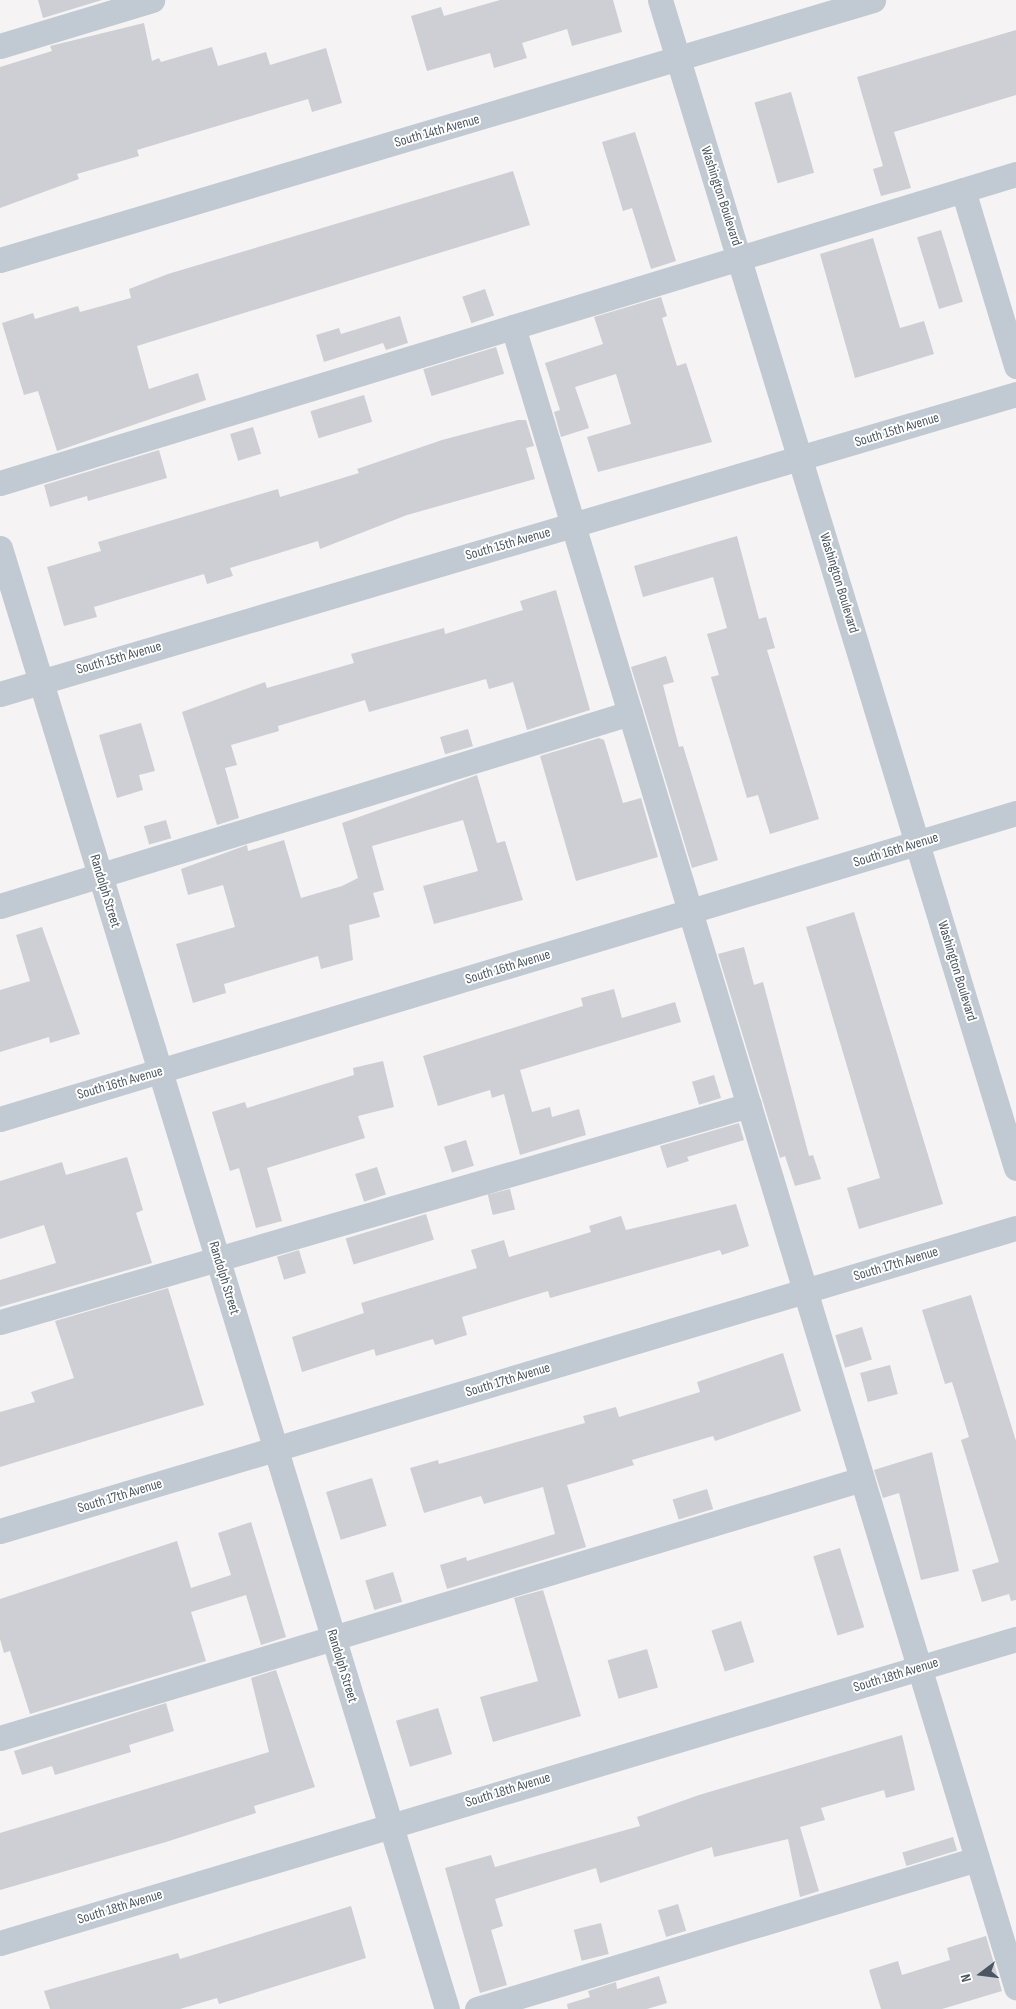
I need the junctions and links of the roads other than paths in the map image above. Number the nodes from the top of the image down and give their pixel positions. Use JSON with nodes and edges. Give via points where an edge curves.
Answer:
{"nodes":[{"id":1,"x":152,"y":0,"type":"edge"},
{"id":2,"x":660,"y":0,"type":"edge"},
{"id":3,"x":873,"y":0,"type":"edge"},
{"id":4,"x":0,"y":46,"type":"edge"},
{"id":5,"x":677,"y":60,"type":"junction"},
{"id":6,"x":1016,"y":174,"type":"edge"},
{"id":7,"x":963,"y":190,"type":"junction"},
{"id":8,"x":741,"y":258,"type":"junction"},
{"id":9,"x":0,"y":260,"type":"edge"},
{"id":10,"x":513,"y":327,"type":"junction"},
{"id":11,"x":1016,"y":366,"type":"edge"},
{"id":12,"x":1016,"y":394,"type":"edge"},
{"id":13,"x":801,"y":458,"type":"junction"},
{"id":14,"x":0,"y":483,"type":"edge"},
{"id":15,"x":573,"y":525,"type":"junction"},
{"id":16,"x":0,"y":548,"type":"edge"},
{"id":17,"x":41,"y":681,"type":"junction"},
{"id":18,"x":0,"y":694,"type":"edge"},
{"id":19,"x":630,"y":713,"type":"junction"},
{"id":20,"x":1016,"y":813,"type":"edge"},
{"id":21,"x":918,"y":843,"type":"junction"},
{"id":22,"x":100,"y":876,"type":"junction"},
{"id":23,"x":0,"y":906,"type":"edge"},
{"id":24,"x":690,"y":912,"type":"junction"},
{"id":25,"x":160,"y":1072,"type":"junction"},
{"id":26,"x":748,"y":1105,"type":"junction"},
{"id":27,"x":0,"y":1119,"type":"edge"},
{"id":28,"x":1016,"y":1168,"type":"edge"},
{"id":29,"x":1016,"y":1228,"type":"edge"},
{"id":30,"x":217,"y":1258,"type":"junction"},
{"id":31,"x":805,"y":1291,"type":"junction"},
{"id":32,"x":0,"y":1322,"type":"edge"},
{"id":33,"x":276,"y":1449,"type":"junction"},
{"id":34,"x":862,"y":1479,"type":"junction"},
{"id":35,"x":0,"y":1531,"type":"edge"},
{"id":36,"x":334,"y":1638,"type":"junction"},
{"id":37,"x":1016,"y":1639,"type":"edge"},
{"id":38,"x":919,"y":1668,"type":"junction"},
{"id":39,"x":0,"y":1738,"type":"edge"},
{"id":40,"x":390,"y":1825,"type":"junction"},
{"id":41,"x":977,"y":1859,"type":"junction"},
{"id":42,"x":0,"y":1943,"type":"edge"},
{"id":43,"x":1016,"y":1987,"type":"edge"},
{"id":44,"x":447,"y":2009,"type":"edge"},
{"id":45,"x":477,"y":2009,"type":"edge"}],
"edges":[{"from":1,"to":4,"type":"street"},
{"from":2,"to":5,"type":"street","name":"Washington Boulevard"},
{"from":3,"to":5,"type":"street","name":"South 14th Avenue"},
{"from":5,"to":8,"type":"street","name":"Washington Boulevard"},
{"from":5,"to":9,"type":"street","name":"South 14th Avenue"},
{"from":6,"to":7,"type":"street"},
{"from":7,"to":8,"type":"street"},
{"from":7,"to":11,"type":"street"},
{"from":8,"to":10,"type":"street"},
{"from":8,"to":13,"type":"street","name":"Washington Boulevard"},
{"from":10,"to":14,"type":"street"},
{"from":10,"to":15,"type":"street"},
{"from":12,"to":13,"type":"street","name":"South 15th Avenue"},
{"from":13,"to":15,"type":"street","name":"South 15th Avenue"},
{"from":13,"to":21,"type":"street","name":"Washington Boulevard"},
{"from":15,"to":17,"type":"street","name":"South 15th Avenue"},
{"from":15,"to":19,"type":"street"},
{"from":16,"to":17,"type":"street","name":"Randolph Street"},
{"from":17,"to":18,"type":"street","name":"South 15th Avenue"},
{"from":17,"to":22,"type":"street","name":"Randolph Street"},
{"from":19,"to":22,"type":"street"},
{"from":19,"to":24,"type":"street"},
{"from":20,"to":21,"type":"street","name":"South 16th Avenue"},
{"from":21,"to":24,"type":"street","name":"South 16th Avenue"},
{"from":21,"to":28,"type":"street","name":"Washington Boulevard"},
{"from":22,"to":23,"type":"street"},
{"from":22,"to":25,"type":"street","name":"Randolph Street"},
{"from":24,"to":25,"type":"street","name":"South 16th Avenue"},
{"from":24,"to":26,"type":"street"},
{"from":25,"to":27,"type":"street","name":"South 16th Avenue"},
{"from":25,"to":30,"type":"street","name":"Randolph Street"},
{"from":26,"to":30,"type":"street"},
{"from":26,"to":31,"type":"street"},
{"from":29,"to":31,"type":"street","name":"South 17th Avenue"},
{"from":30,"to":32,"type":"street"},
{"from":30,"to":33,"type":"street","name":"Randolph Street"},
{"from":31,"to":33,"type":"street","name":"South 17th Avenue"},
{"from":31,"to":34,"type":"street"},
{"from":33,"to":35,"type":"street","name":"South 17th Avenue"},
{"from":33,"to":36,"type":"street","name":"Randolph Street"},
{"from":34,"to":36,"type":"street"},
{"from":34,"to":38,"type":"street"},
{"from":36,"to":39,"type":"street"},
{"from":36,"to":40,"type":"street","name":"Randolph Street"},
{"from":37,"to":38,"type":"street","name":"South 18th Avenue"},
{"from":38,"to":40,"type":"street","name":"South 18th Avenue"},
{"from":38,"to":41,"type":"street"},
{"from":40,"to":42,"type":"street","name":"South 18th Avenue"},
{"from":40,"to":44,"type":"street","name":"Randolph Street"},
{"from":41,"to":43,"type":"street"},
{"from":41,"to":45,"type":"street"}]}
